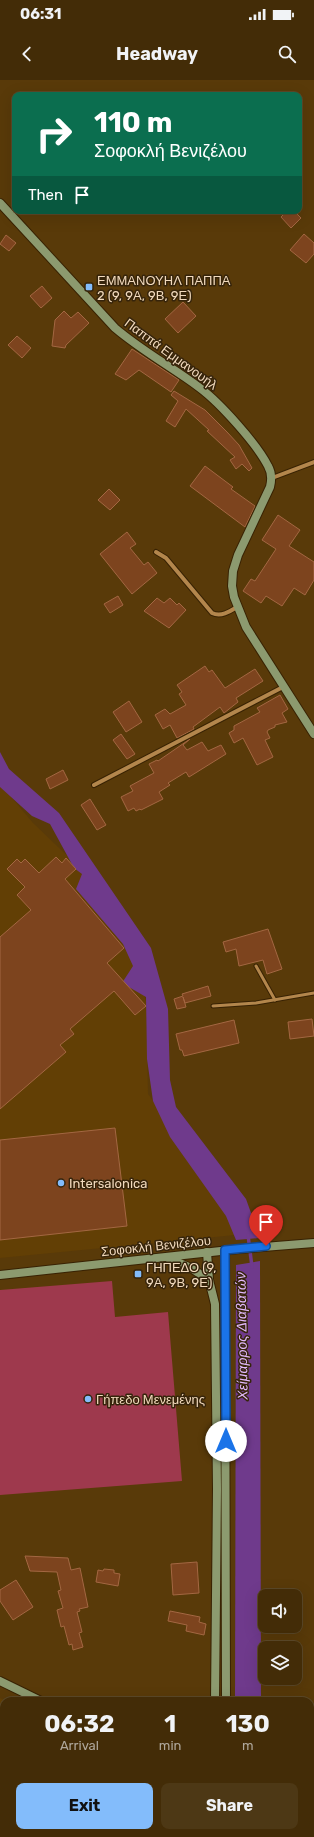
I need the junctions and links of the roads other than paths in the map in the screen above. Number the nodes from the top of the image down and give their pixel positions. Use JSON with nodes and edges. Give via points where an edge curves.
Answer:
{"nodes":[{"id":1,"x":0,"y":203,"type":"edge"},
{"id":2,"x":314,"y":462,"type":"edge"},
{"id":3,"x":272,"y":478,"type":"junction"},
{"id":4,"x":156,"y":552,"type":"dead end"},
{"id":5,"x":237,"y":608,"type":"junction"},
{"id":6,"x":283,"y":687,"type":"junction"},
{"id":7,"x":314,"y":734,"type":"edge"},
{"id":8,"x":94,"y":785,"type":"dead end"},
{"id":9,"x":256,"y":966,"type":"dead end"},
{"id":10,"x":314,"y":992,"type":"edge"},
{"id":11,"x":275,"y":1000,"type":"junction"},
{"id":12,"x":213,"y":1006,"type":"dead end"},
{"id":13,"x":314,"y":1243,"type":"edge"},
{"id":14,"x":225,"y":1250,"type":"junction"},
{"id":15,"x":208,"y":1252,"type":"junction"},
{"id":16,"x":165,"y":1257,"type":"junction"},
{"id":17,"x":0,"y":1275,"type":"edge"},
{"id":18,"x":209,"y":1280,"type":"junction"},
{"id":19,"x":0,"y":1682,"type":"edge"},
{"id":20,"x":32,"y":1697,"type":"edge"},
{"id":21,"x":215,"y":1697,"type":"edge"},
{"id":22,"x":226,"y":1697,"type":"edge"}],
"edges":[{"from":1,"to":3,"type":"street","name":"Παππά Εμμανουήλ","via":[[115,328],[133,343],[201,388],[217,403],[258,450],[269,467]]},
{"from":2,"to":3,"type":"street"},
{"from":3,"to":5,"type":"street","via":[[233,571],[232,586]]},
{"from":4,"to":5,"type":"street","via":[[166,558],[212,613],[227,613]]},
{"from":5,"to":6,"type":"street"},
{"from":6,"to":7,"type":"street"},
{"from":6,"to":8,"type":"street"},
{"from":9,"to":11,"type":"lane"},
{"from":10,"to":11,"type":"lane"},
{"from":11,"to":12,"type":"lane"},
{"from":13,"to":14,"type":"street","name":"Σοφοκλή Βενιζέλου"},
{"from":14,"to":15,"type":"street","name":"Σοφοκλή Βενιζέλου"},
{"from":14,"to":22,"type":"street"},
{"from":15,"to":16,"type":"street","name":"Σοφοκλή Βενιζέλου"},
{"from":15,"to":18,"type":"street"},
{"from":16,"to":17,"type":"street","name":"Σοφοκλή Βενιζέλου"},
{"from":16,"to":18,"type":"street","via":[[191,1268]]},
{"from":18,"to":21,"type":"street","via":[[215,1304]]},
{"from":19,"to":20,"type":"street"}]}
